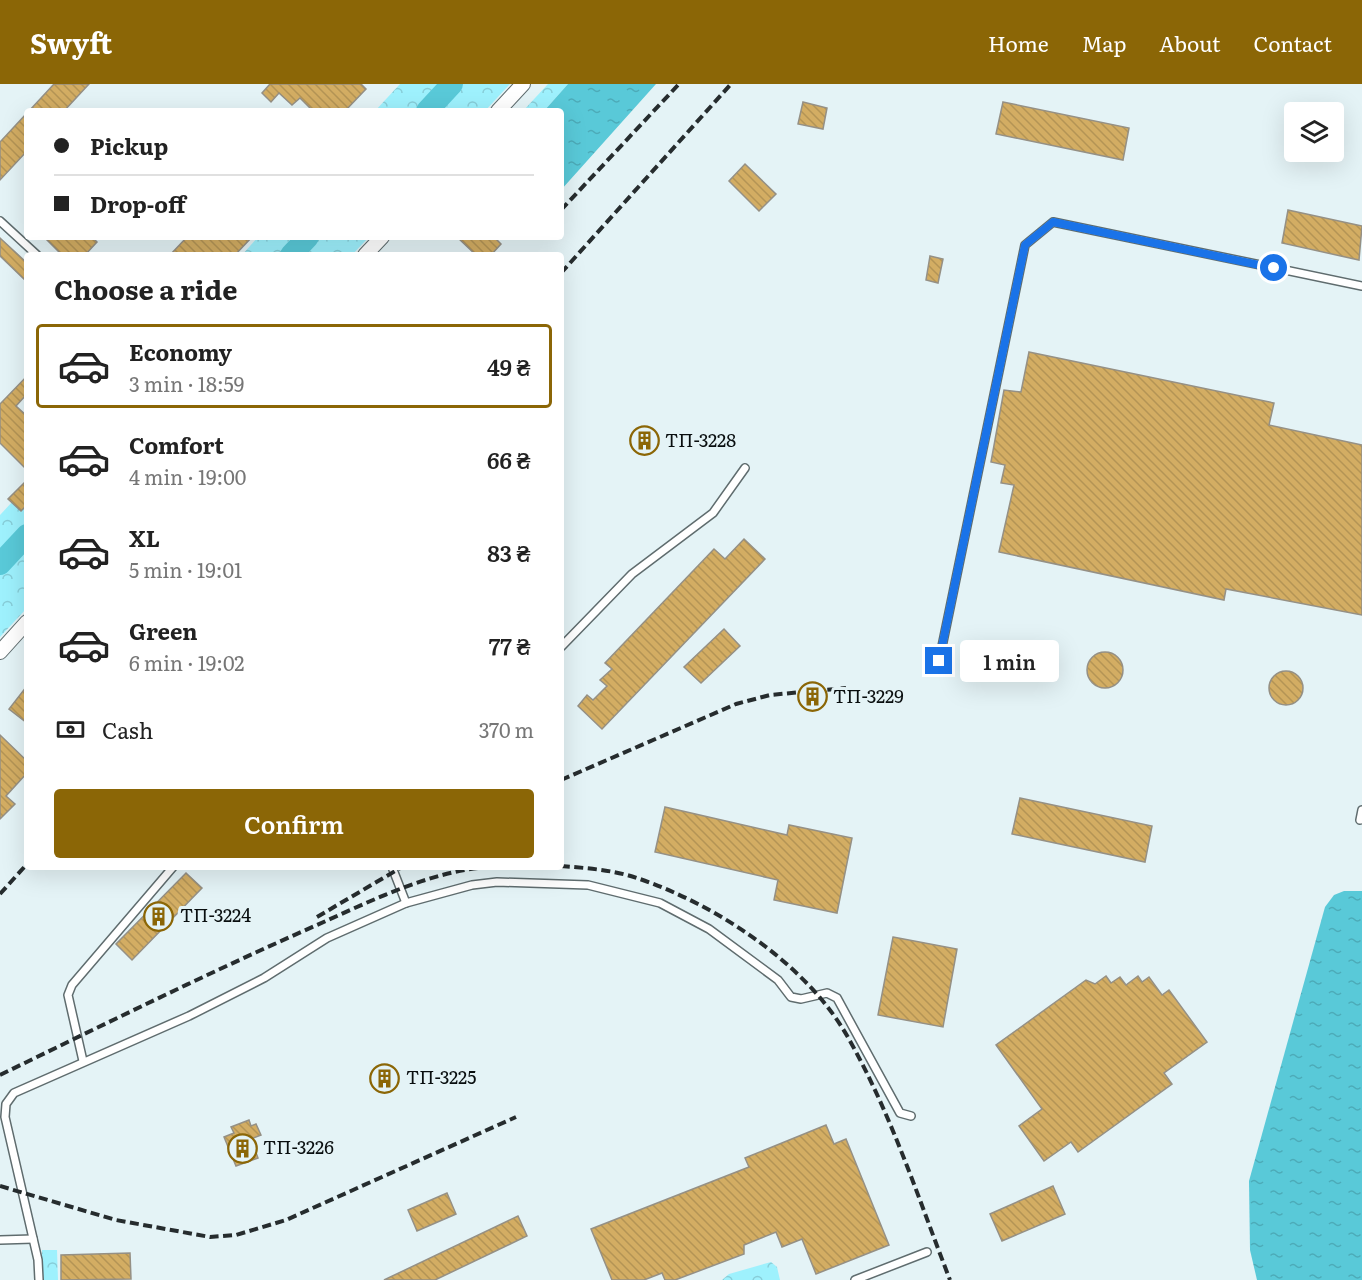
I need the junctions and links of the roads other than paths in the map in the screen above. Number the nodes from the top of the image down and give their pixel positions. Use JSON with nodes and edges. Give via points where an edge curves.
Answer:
{"nodes":[{"id":1,"x":523,"y":84,"type":"edge"},
{"id":2,"x":501,"y":108,"type":"edge"},
{"id":3,"x":0,"y":220,"type":"edge"},
{"id":4,"x":379,"y":240,"type":"edge"},
{"id":5,"x":34,"y":252,"type":"edge"},
{"id":6,"x":368,"y":252,"type":"edge"},
{"id":7,"x":1362,"y":286,"type":"edge"},
{"id":8,"x":745,"y":468,"type":"dead end"},
{"id":9,"x":24,"y":625,"type":"edge"},
{"id":10,"x":564,"y":644,"type":"edge"},
{"id":11,"x":0,"y":652,"type":"edge"},
{"id":12,"x":939,"y":661,"type":"dead end"},
{"id":13,"x":1362,"y":810,"type":"edge"},
{"id":14,"x":1360,"y":820,"type":"dead end"},
{"id":15,"x":171,"y":870,"type":"edge"},
{"id":16,"x":393,"y":870,"type":"edge"},
{"id":17,"x":406,"y":903,"type":"junction"},
{"id":18,"x":83,"y":1061,"type":"junction"},
{"id":19,"x":911,"y":1116,"type":"dead end"},
{"id":20,"x":33,"y":1239,"type":"junction"},
{"id":21,"x":0,"y":1240,"type":"edge"},
{"id":22,"x":927,"y":1252,"type":"dead end"},
{"id":23,"x":39,"y":1280,"type":"edge"},
{"id":24,"x":855,"y":1280,"type":"edge"}],
"edges":[{"from":1,"to":2,"type":"street"},
{"from":3,"to":5,"type":"lane"},
{"from":4,"to":6,"type":"street"},
{"from":7,"to":12,"type":"lane","via":[[1053,222],[1025,245]]},
{"from":8,"to":10,"type":"lane","via":[[713,513],[632,574]]},
{"from":9,"to":11,"type":"street"},
{"from":13,"to":14,"type":"lane"},
{"from":15,"to":18,"type":"lane","via":[[72,985],[68,995]]},
{"from":16,"to":17,"type":"lane"},
{"from":17,"to":18,"type":"lane","via":[[327,938],[264,978],[189,1016]]},
{"from":17,"to":19,"type":"lane","via":[[472,885],[508,882],[588,885],[660,903],[709,929],[778,980],[791,997],[801,999],[827,993],[837,998],[900,1113]]},
{"from":18,"to":20,"type":"lane","via":[[14,1093],[6,1104],[5,1117]]},
{"from":20,"to":21,"type":"lane"},
{"from":20,"to":23,"type":"lane"},
{"from":22,"to":24,"type":"lane"}]}
